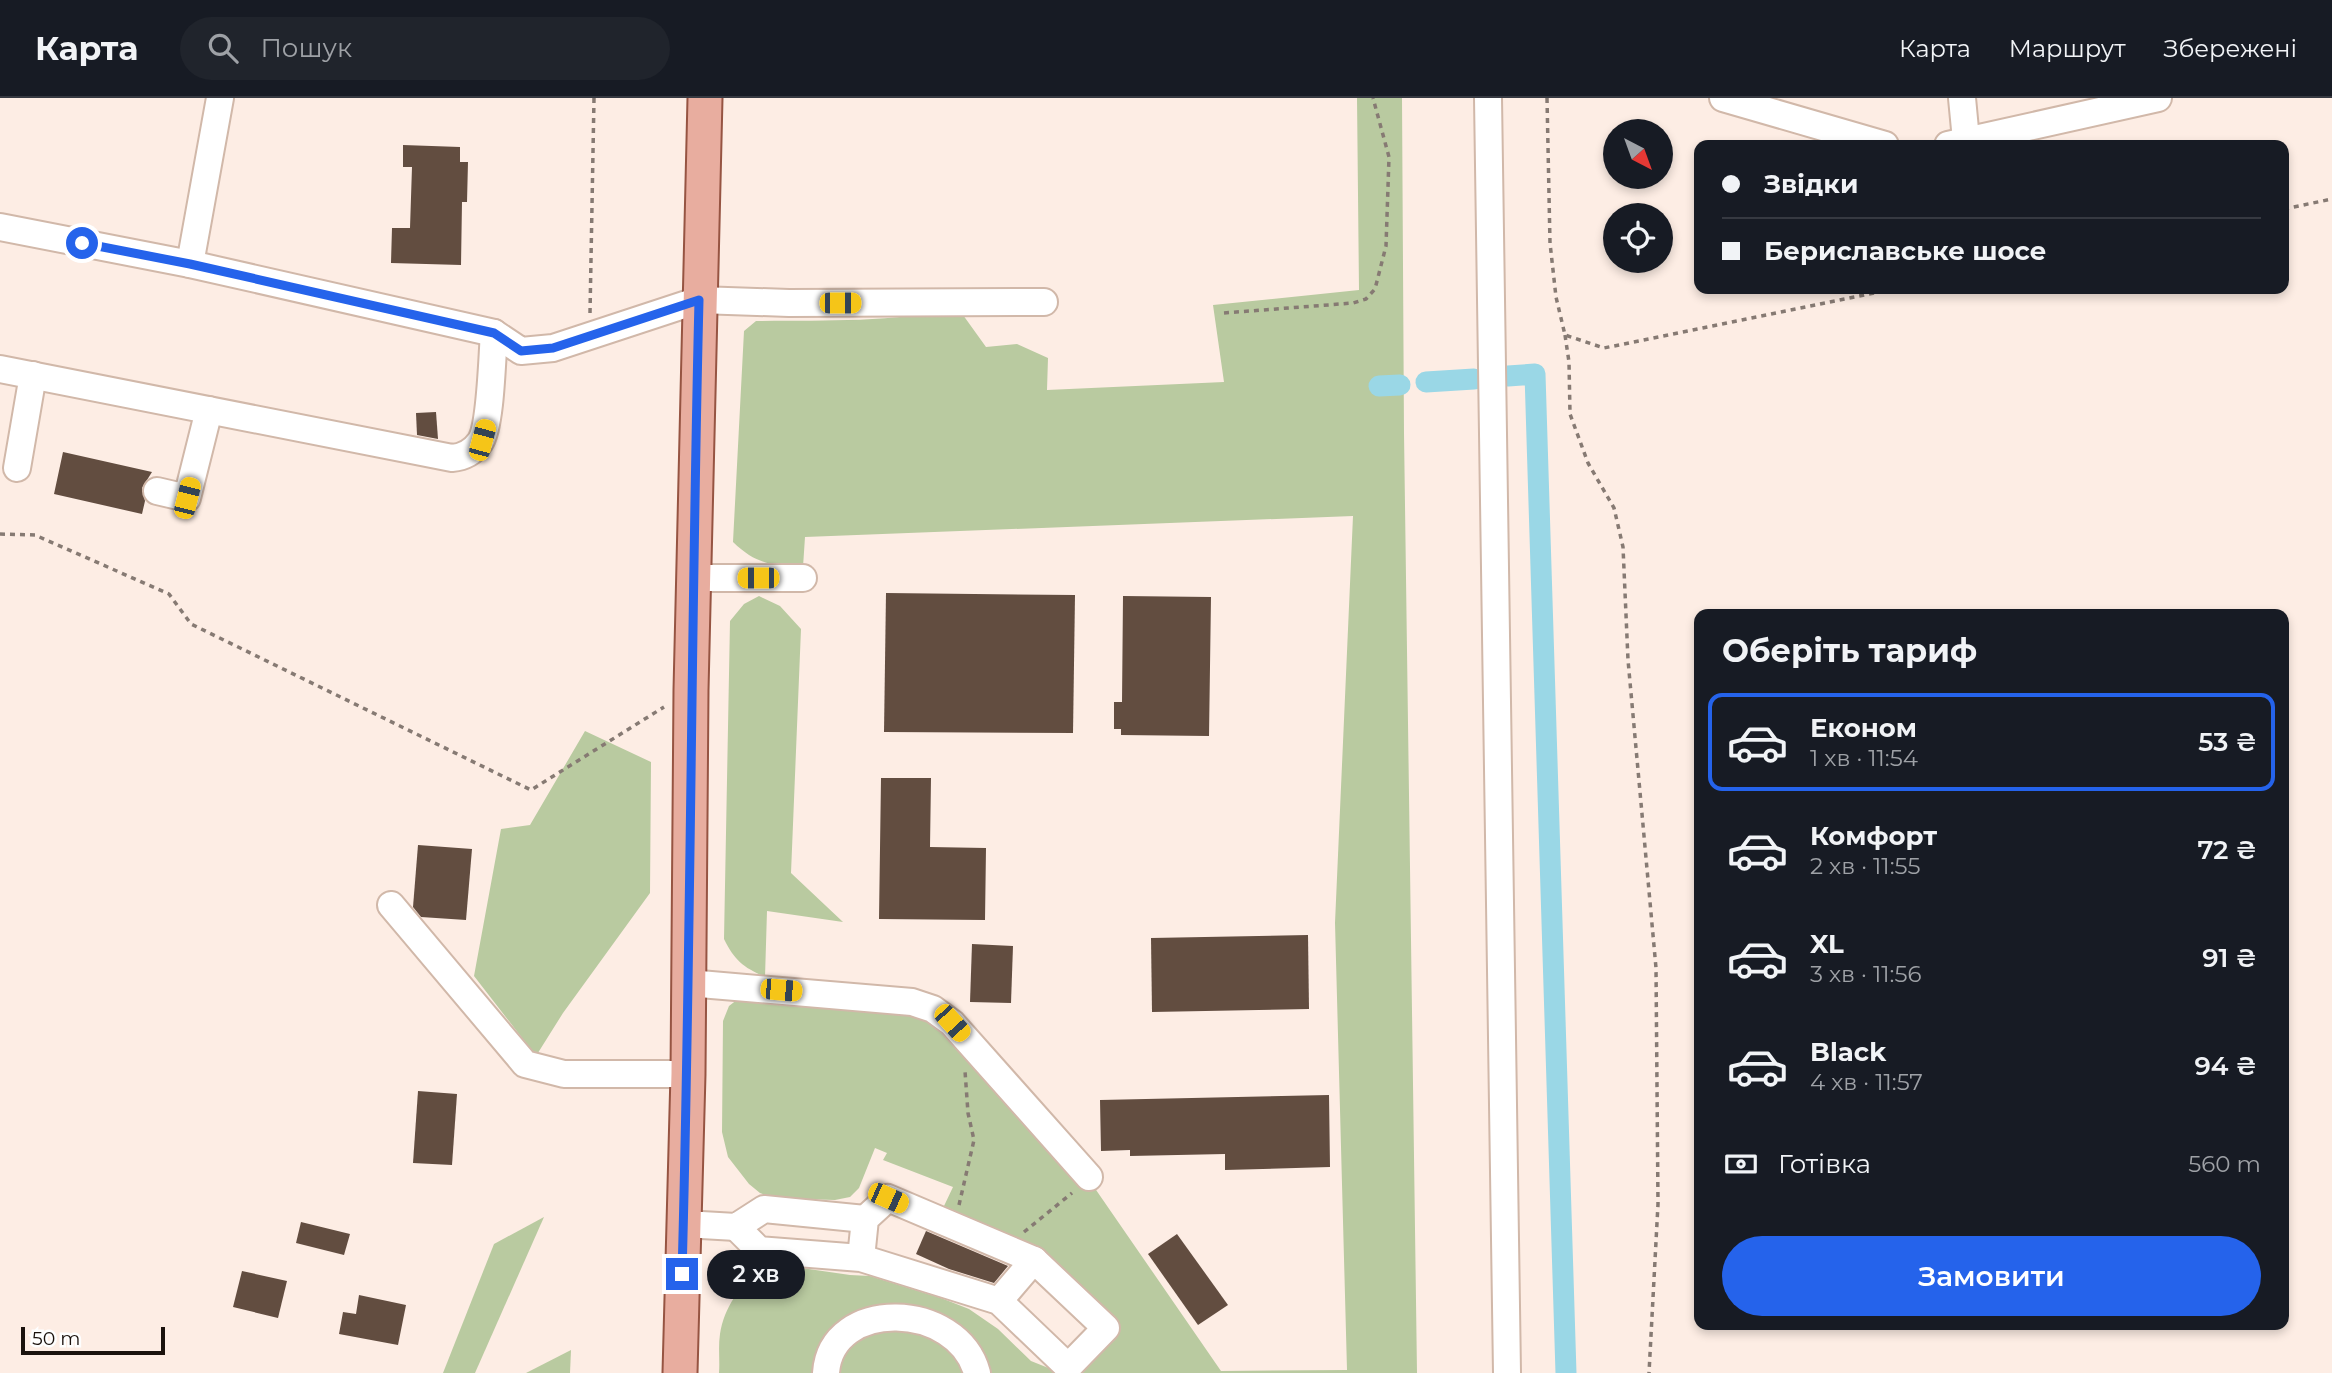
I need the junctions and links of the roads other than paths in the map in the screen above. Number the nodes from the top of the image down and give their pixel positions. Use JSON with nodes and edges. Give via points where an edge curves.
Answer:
{"nodes":[{"id":1,"x":220,"y":98,"type":"edge"},
{"id":2,"x":705,"y":98,"type":"edge"},
{"id":3,"x":1488,"y":98,"type":"edge"},
{"id":4,"x":1962,"y":98,"type":"edge"},
{"id":5,"x":2158,"y":98,"type":"edge"},
{"id":6,"x":1735,"y":100,"type":"edge"},
{"id":7,"x":1868,"y":140,"type":"edge"},
{"id":8,"x":1957,"y":140,"type":"edge"},
{"id":9,"x":1970,"y":140,"type":"edge"},
{"id":10,"x":0,"y":227,"type":"edge"},
{"id":11,"x":190,"y":264,"type":"junction"},
{"id":12,"x":699,"y":300,"type":"junction"},
{"id":13,"x":1044,"y":302,"type":"dead end"},
{"id":14,"x":494,"y":333,"type":"junction"},
{"id":15,"x":0,"y":369,"type":"edge"},
{"id":16,"x":33,"y":375,"type":"junction"},
{"id":17,"x":209,"y":410,"type":"junction"},
{"id":18,"x":16,"y":468,"type":"dead end"},
{"id":19,"x":157,"y":491,"type":"dead end"},
{"id":20,"x":694,"y":578,"type":"junction"},
{"id":21,"x":803,"y":578,"type":"dead end"},
{"id":22,"x":391,"y":905,"type":"dead end"},
{"id":23,"x":688,"y":983,"type":"junction"},
{"id":24,"x":688,"y":1074,"type":"junction"},
{"id":25,"x":1089,"y":1177,"type":"road end"},
{"id":26,"x":865,"y":1219,"type":"junction"},
{"id":27,"x":684,"y":1224,"type":"junction"},
{"id":28,"x":736,"y":1227,"type":"junction"},
{"id":29,"x":861,"y":1258,"type":"junction"},
{"id":30,"x":1034,"y":1260,"type":"junction"},
{"id":31,"x":999,"y":1301,"type":"junction"},
{"id":32,"x":680,"y":1373,"type":"edge"},
{"id":33,"x":826,"y":1373,"type":"edge"},
{"id":34,"x":977,"y":1373,"type":"edge"},
{"id":35,"x":1507,"y":1373,"type":"edge"}],
"edges":[{"from":1,"to":11,"type":"street"},
{"from":2,"to":12,"type":"main road"},
{"from":3,"to":35,"type":"street"},
{"from":4,"to":8,"type":"street"},
{"from":5,"to":9,"type":"street"},
{"from":6,"to":7,"type":"street"},
{"from":10,"to":11,"type":"street"},
{"from":11,"to":14,"type":"street"},
{"from":12,"to":13,"type":"street"},
{"from":12,"to":14,"type":"street","via":[[553,348],[521,351]]},
{"from":12,"to":20,"type":"main road"},
{"from":14,"to":17,"type":"street","via":[[486,424],[482,440],[463,457],[426,454]]},
{"from":15,"to":16,"type":"street"},
{"from":16,"to":17,"type":"street"},
{"from":16,"to":18,"type":"street"},
{"from":17,"to":19,"type":"street","via":[[187,498]]},
{"from":20,"to":21,"type":"street"},
{"from":20,"to":23,"type":"main road"},
{"from":22,"to":24,"type":"street","via":[[525,1064],[564,1074]]},
{"from":23,"to":24,"type":"main road"},
{"from":23,"to":25,"type":"street","via":[[912,1002],[933,1009],[952,1023]]},
{"from":24,"to":27,"type":"main road"},
{"from":26,"to":28,"type":"street","via":[[764,1209]]},
{"from":26,"to":29,"type":"street"},
{"from":26,"to":30,"type":"street","via":[[888,1198]]},
{"from":27,"to":28,"type":"street"},
{"from":27,"to":32,"type":"main road"},
{"from":28,"to":29,"type":"street","via":[[759,1250]]},
{"from":29,"to":31,"type":"street"},
{"from":30,"to":31,"type":"street"},
{"from":30,"to":31,"type":"street","via":[[1106,1328],[1068,1367]]},
{"from":33,"to":34,"type":"street","via":[[833,1350],[845,1335],[863,1323],[889,1317],[929,1322],[947,1332],[961,1345]]}]}
